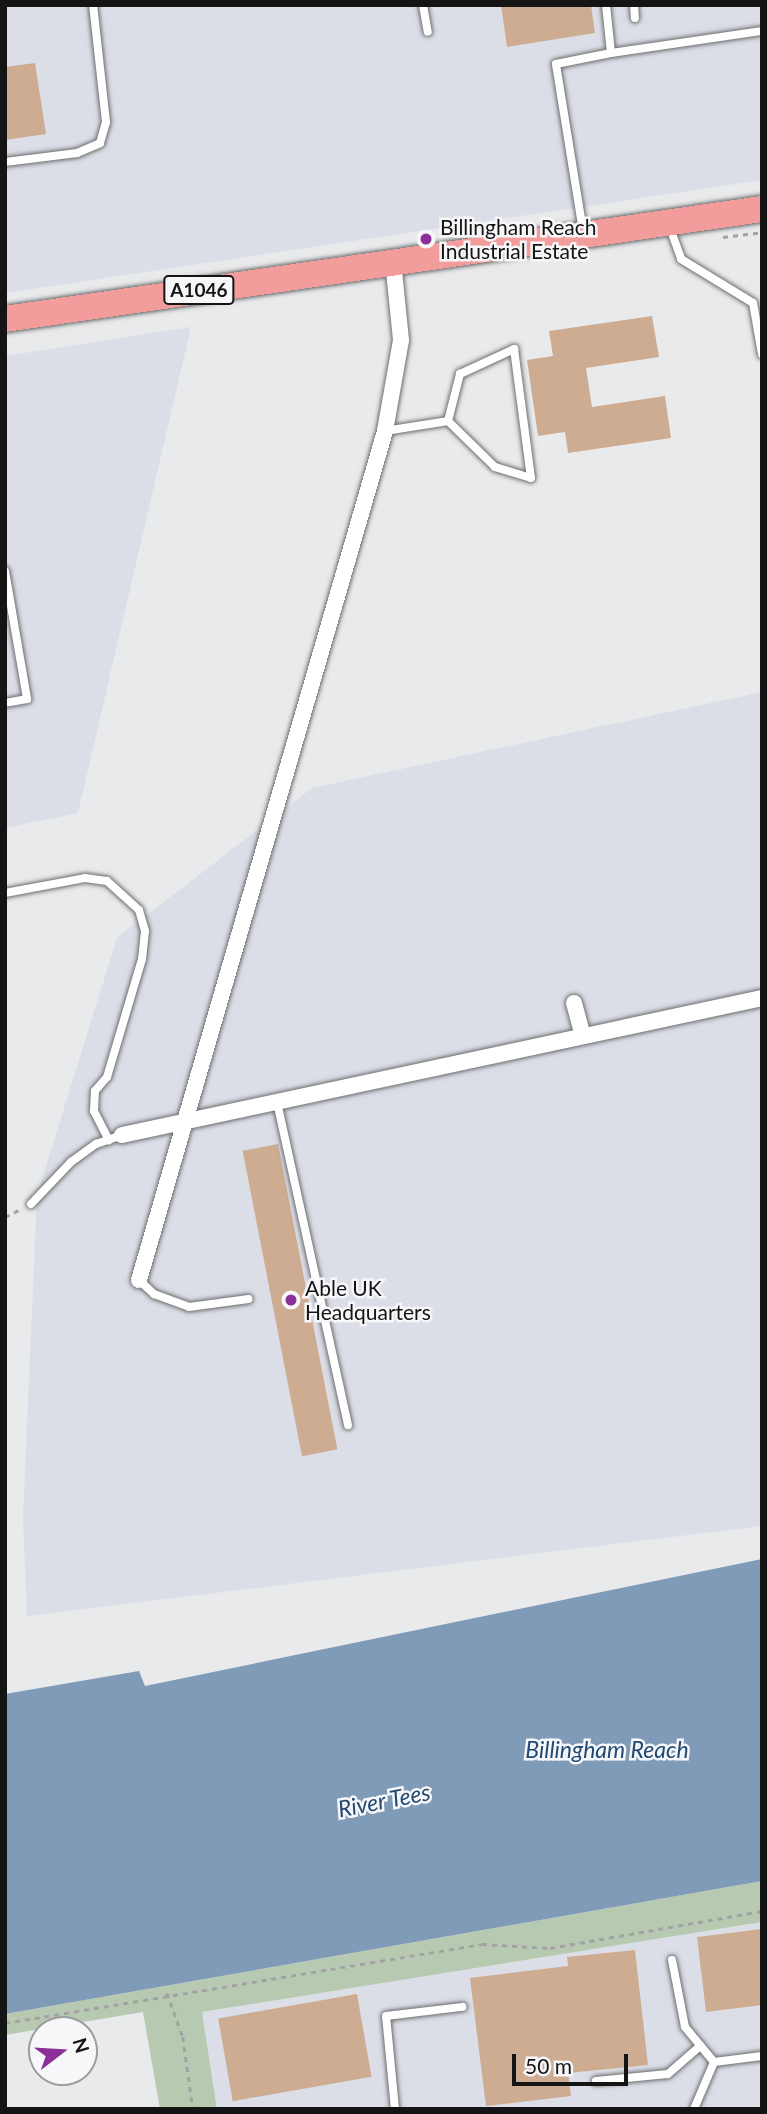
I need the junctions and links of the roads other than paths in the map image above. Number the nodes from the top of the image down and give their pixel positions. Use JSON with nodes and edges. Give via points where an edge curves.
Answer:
{"nodes":[{"id":1,"x":93,"y":5,"type":"edge"},
{"id":2,"x":423,"y":5,"type":"edge"},
{"id":3,"x":606,"y":5,"type":"edge"},
{"id":4,"x":634,"y":5,"type":"edge"},
{"id":5,"x":635,"y":18,"type":"dead end"},
{"id":6,"x":428,"y":32,"type":"dead end"},
{"id":7,"x":762,"y":32,"type":"edge"},
{"id":8,"x":611,"y":53,"type":"junction"},
{"id":9,"x":5,"y":162,"type":"edge"},
{"id":10,"x":762,"y":209,"type":"edge"},
{"id":11,"x":670,"y":221,"type":"junction"},
{"id":12,"x":583,"y":234,"type":"junction"},
{"id":13,"x":393,"y":261,"type":"junction"},
{"id":14,"x":5,"y":319,"type":"edge"},
{"id":15,"x":762,"y":354,"type":"edge"},
{"id":16,"x":448,"y":421,"type":"junction"},
{"id":17,"x":385,"y":430,"type":"junction"},
{"id":18,"x":5,"y":571,"type":"edge"},
{"id":19,"x":5,"y":703,"type":"edge"},
{"id":20,"x":5,"y":893,"type":"edge"},
{"id":21,"x":762,"y":998,"type":"edge"},
{"id":22,"x":574,"y":1003,"type":"dead end"},
{"id":23,"x":583,"y":1036,"type":"junction"},
{"id":24,"x":194,"y":1084,"type":"junction"},
{"id":25,"x":277,"y":1102,"type":"junction"},
{"id":26,"x":209,"y":1116,"type":"junction"},
{"id":27,"x":183,"y":1122,"type":"junction"},
{"id":28,"x":115,"y":1137,"type":"junction"},
{"id":29,"x":31,"y":1204,"type":"road end"},
{"id":30,"x":139,"y":1280,"type":"joint"},
{"id":31,"x":248,"y":1299,"type":"dead end"},
{"id":32,"x":348,"y":1425,"type":"dead end"},
{"id":33,"x":672,"y":1960,"type":"dead end"},
{"id":34,"x":462,"y":2007,"type":"dead end"},
{"id":35,"x":699,"y":2046,"type":"junction"},
{"id":36,"x":762,"y":2056,"type":"edge"},
{"id":37,"x":714,"y":2062,"type":"junction"},
{"id":38,"x":596,"y":2081,"type":"dead end"},
{"id":39,"x":395,"y":2109,"type":"edge"},
{"id":40,"x":694,"y":2109,"type":"edge"}],
"edges":[{"from":1,"to":9,"type":"lane","via":[[106,122],[100,143],[77,152]]},
{"from":2,"to":6,"type":"lane"},
{"from":3,"to":8,"type":"lane"},
{"from":4,"to":5,"type":"lane"},
{"from":7,"to":8,"type":"lane"},
{"from":8,"to":12,"type":"lane","via":[[556,64]]},
{"from":10,"to":11,"type":"main road","number":"A1046"},
{"from":11,"to":12,"type":"main road","number":"A1046"},
{"from":11,"to":15,"type":"lane","via":[[681,259],[753,303]]},
{"from":12,"to":13,"type":"main road","number":"A1046"},
{"from":13,"to":14,"type":"main road","number":"A1046"},
{"from":13,"to":17,"type":"street","via":[[401,340]]},
{"from":16,"to":16,"type":"lane","via":[[460,374],[514,349],[531,478],[495,467]]},
{"from":16,"to":17,"type":"lane"},
{"from":17,"to":24,"type":"street"},
{"from":18,"to":19,"type":"lane","via":[[27,699]]},
{"from":20,"to":28,"type":"lane","via":[[85,878],[107,881],[139,910],[145,931],[142,959],[107,1077],[95,1091],[94,1111]]},
{"from":21,"to":23,"type":"street"},
{"from":22,"to":23,"type":"street"},
{"from":23,"to":25,"type":"street"},
{"from":24,"to":26,"type":"street"},
{"from":24,"to":27,"type":"street"},
{"from":25,"to":26,"type":"street"},
{"from":25,"to":32,"type":"lane"},
{"from":26,"to":27,"type":"street"},
{"from":27,"to":28,"type":"street"},
{"from":27,"to":30,"type":"street"},
{"from":28,"to":29,"type":"lane","via":[[71,1162]]},
{"from":30,"to":31,"type":"lane","via":[[155,1294],[189,1307]]},
{"from":33,"to":35,"type":"lane","via":[[685,2027]]},
{"from":34,"to":39,"type":"lane","via":[[387,2016]]},
{"from":35,"to":37,"type":"lane"},
{"from":35,"to":38,"type":"lane","via":[[668,2074]]},
{"from":36,"to":37,"type":"lane"},
{"from":37,"to":40,"type":"lane"}]}
